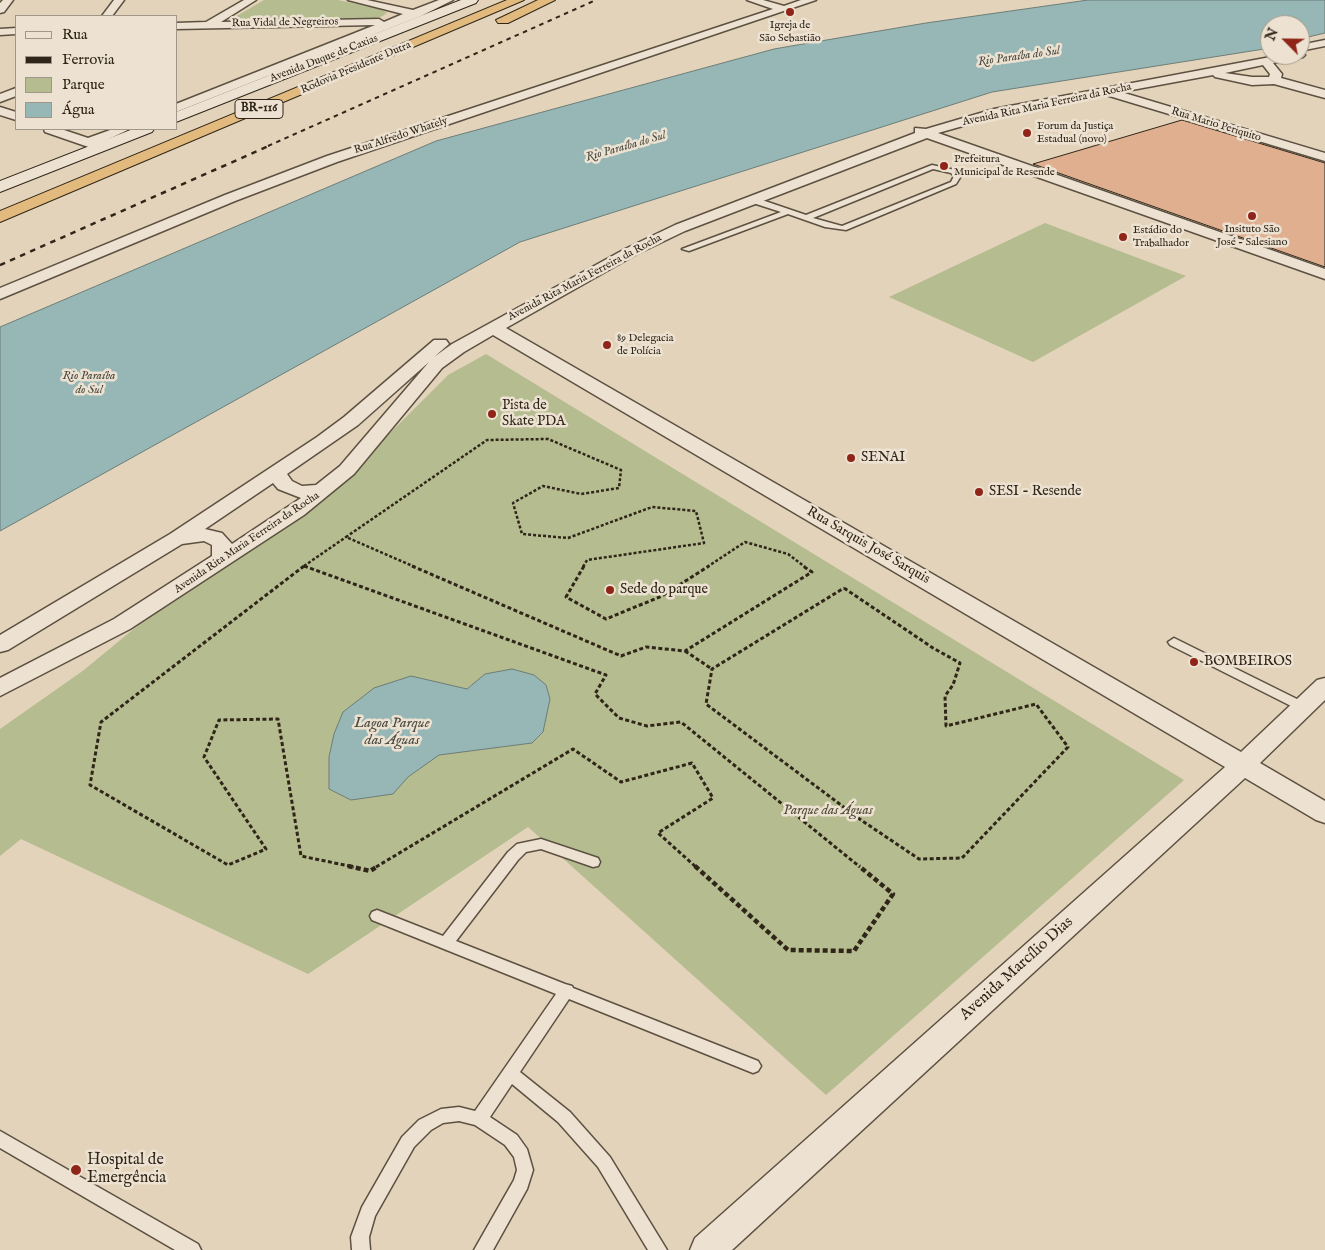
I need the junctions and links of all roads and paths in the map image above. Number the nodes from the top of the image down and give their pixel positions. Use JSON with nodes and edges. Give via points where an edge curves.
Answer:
{"nodes":[{"id":1,"x":8,"y":0,"type":"edge"},
{"id":2,"x":119,"y":0,"type":"edge"},
{"id":3,"x":251,"y":0,"type":"edge"},
{"id":4,"x":353,"y":0,"type":"edge"},
{"id":5,"x":448,"y":0,"type":"edge"},
{"id":6,"x":472,"y":0,"type":"edge"},
{"id":7,"x":501,"y":0,"type":"edge"},
{"id":8,"x":518,"y":0,"type":"edge"},
{"id":9,"x":752,"y":0,"type":"edge"},
{"id":10,"x":811,"y":0,"type":"edge"},
{"id":11,"x":542,"y":2,"type":"edge"},
{"id":12,"x":784,"y":9,"type":"junction"},
{"id":13,"x":0,"y":10,"type":"edge"},
{"id":14,"x":413,"y":13,"type":"junction"},
{"id":15,"x":108,"y":15,"type":"edge"},
{"id":16,"x":430,"y":17,"type":"junction"},
{"id":17,"x":208,"y":25,"type":"junction"},
{"id":18,"x":178,"y":26,"type":"edge"},
{"id":19,"x":395,"y":26,"type":"junction"},
{"id":20,"x":15,"y":31,"type":"edge"},
{"id":21,"x":0,"y":32,"type":"edge"},
{"id":22,"x":178,"y":37,"type":"edge"},
{"id":23,"x":1324,"y":48,"type":"edge"},
{"id":24,"x":1310,"y":50,"type":"edge"},
{"id":25,"x":1260,"y":59,"type":"edge"},
{"id":26,"x":1260,"y":60,"type":"edge"},
{"id":27,"x":1272,"y":65,"type":"edge"},
{"id":28,"x":396,"y":68,"type":"dead end"},
{"id":29,"x":1209,"y":72,"type":"junction"},
{"id":30,"x":1274,"y":80,"type":"junction"},
{"id":31,"x":15,"y":92,"type":"edge"},
{"id":32,"x":1106,"y":92,"type":"junction"},
{"id":33,"x":1325,"y":94,"type":"edge"},
{"id":34,"x":0,"y":98,"type":"edge"},
{"id":35,"x":178,"y":107,"type":"edge"},
{"id":36,"x":0,"y":111,"type":"edge"},
{"id":37,"x":15,"y":116,"type":"edge"},
{"id":38,"x":178,"y":116,"type":"edge"},
{"id":39,"x":53,"y":130,"type":"edge"},
{"id":40,"x":122,"y":130,"type":"edge"},
{"id":41,"x":143,"y":130,"type":"edge"},
{"id":42,"x":921,"y":132,"type":"junction"},
{"id":43,"x":214,"y":144,"type":"dead end"},
{"id":44,"x":94,"y":145,"type":"junction"},
{"id":45,"x":1325,"y":157,"type":"edge"},
{"id":46,"x":0,"y":186,"type":"edge"},
{"id":47,"x":45,"y":198,"type":"junction"},
{"id":48,"x":753,"y":200,"type":"junction"},
{"id":49,"x":0,"y":205,"type":"edge"},
{"id":50,"x":787,"y":212,"type":"junction"},
{"id":51,"x":0,"y":217,"type":"edge"},
{"id":52,"x":806,"y":218,"type":"junction"},
{"id":53,"x":686,"y":249,"type":"dead end"},
{"id":54,"x":1325,"y":274,"type":"edge"},
{"id":55,"x":0,"y":294,"type":"edge"},
{"id":56,"x":492,"y":328,"type":"junction"},
{"id":57,"x":275,"y":473,"type":"junction"},
{"id":58,"x":324,"y":491,"type":"junction"},
{"id":59,"x":346,"y":537,"type":"junction"},
{"id":60,"x":177,"y":538,"type":"junction"},
{"id":61,"x":222,"y":561,"type":"junction"},
{"id":62,"x":304,"y":566,"type":"junction"},
{"id":63,"x":1174,"y":642,"type":"dead end"},
{"id":64,"x":0,"y":645,"type":"edge"},
{"id":65,"x":685,"y":651,"type":"junction"},
{"id":66,"x":712,"y":669,"type":"junction"},
{"id":67,"x":1325,"y":686,"type":"edge"},
{"id":68,"x":0,"y":688,"type":"edge"},
{"id":69,"x":1303,"y":707,"type":"junction"},
{"id":70,"x":1243,"y":764,"type":"junction"},
{"id":71,"x":1325,"y":813,"type":"edge"},
{"id":72,"x":593,"y":862,"type":"dead end"},
{"id":73,"x":377,"y":916,"type":"dead end"},
{"id":74,"x":446,"y":943,"type":"junction"},
{"id":75,"x":567,"y":990,"type":"junction"},
{"id":76,"x":753,"y":1066,"type":"dead end"},
{"id":77,"x":510,"y":1073,"type":"junction"},
{"id":78,"x":479,"y":1119,"type":"junction"},
{"id":79,"x":0,"y":1139,"type":"edge"},
{"id":80,"x":192,"y":1250,"type":"edge"},
{"id":81,"x":361,"y":1250,"type":"edge"},
{"id":82,"x":483,"y":1250,"type":"edge"},
{"id":83,"x":658,"y":1250,"type":"edge"},
{"id":84,"x":707,"y":1250,"type":"edge"}],
"edges":[{"from":1,"to":13,"type":"street"},
{"from":2,"to":15,"type":"street"},
{"from":3,"to":17,"type":"street"},
{"from":4,"to":14,"type":"street"},
{"from":5,"to":14,"type":"street","name":"Avenida Duque de Caxias"},
{"from":6,"to":16,"type":"street","name":"Avenida Duque de Caxias"},
{"from":7,"to":49,"type":"highway","name":"Rodovia Presidente Dutra","number":"BR-116"},
{"from":8,"to":47,"type":"highway","name":"Rodovia Presidente Dutra","number":"BR-116"},
{"from":9,"to":12,"type":"street"},
{"from":10,"to":12,"type":"street","name":"Rua Alfredo Whately"},
{"from":11,"to":28,"type":"highway"},
{"from":12,"to":55,"type":"street","name":"Rua Alfredo Whately","via":[[332,159]]},
{"from":14,"to":16,"type":"street"},
{"from":14,"to":19,"type":"street","name":"Avenida Duque de Caxias"},
{"from":16,"to":19,"type":"street","name":"Avenida Duque de Caxias"},
{"from":17,"to":18,"type":"street","name":"Rua Vidal de Negreiros"},
{"from":17,"to":19,"type":"street","name":"Rua Vidal de Negreiros"},
{"from":17,"to":22,"type":"street"},
{"from":19,"to":35,"type":"street","name":"Avenida Duque de Caxias","via":[[380,27]]},
{"from":19,"to":38,"type":"street","name":"Avenida Duque de Caxias"},
{"from":20,"to":21,"type":"street"},
{"from":23,"to":24,"type":"street","name":"Avenida Rita Maria Ferreira da Rocha"},
{"from":25,"to":42,"type":"street","name":"Avenida Rita Maria Ferreira da Rocha","via":[[977,110]]},
{"from":26,"to":29,"type":"street","name":"Avenida Rita Maria Ferreira da Rocha"},
{"from":27,"to":30,"type":"street","via":[[1276,74]]},
{"from":29,"to":30,"type":"street","via":[[1238,80]]},
{"from":29,"to":32,"type":"street","name":"Avenida Rita Maria Ferreira da Rocha"},
{"from":30,"to":33,"type":"street"},
{"from":31,"to":34,"type":"street"},
{"from":32,"to":42,"type":"street","name":"Avenida Rita Maria Ferreira da Rocha","via":[[994,113]]},
{"from":32,"to":45,"type":"street","name":"Rua Mario Periquito"},
{"from":36,"to":37,"type":"street"},
{"from":39,"to":44,"type":"street"},
{"from":40,"to":44,"type":"street"},
{"from":41,"to":44,"type":"street"},
{"from":42,"to":48,"type":"street","name":"Avenida Rita Maria Ferreira da Rocha"},
{"from":42,"to":54,"type":"street"},
{"from":42,"to":57,"type":"street","name":"Avenida Rita Maria Ferreira da Rocha","via":[[640,234],[610,249],[432,350],[351,422]]},
{"from":43,"to":47,"type":"highway"},
{"from":44,"to":46,"type":"street"},
{"from":47,"to":51,"type":"highway","name":"Rodovia Presidente Dutra","number":"BR-116"},
{"from":48,"to":50,"type":"lane"},
{"from":48,"to":56,"type":"street","name":"Avenida Rita Maria Ferreira da Rocha","via":[[680,228],[630,252]]},
{"from":50,"to":52,"type":"lane"},
{"from":50,"to":53,"type":"lane"},
{"from":52,"to":52,"type":"lane","via":[[932,167],[953,171],[958,176],[954,183],[843,228]]},
{"from":56,"to":58,"type":"street","name":"Avenida Rita Maria Ferreira da Rocha","via":[[436,364],[352,464]]},
{"from":56,"to":70,"type":"street","name":"Rua Sarquis José Sarquis"},
{"from":57,"to":58,"type":"street","via":[[284,486],[299,492]]},
{"from":57,"to":60,"type":"street","name":"Avenida Rita Maria Ferreira da Rocha"},
{"from":58,"to":61,"type":"street","name":"Avenida Rita Maria Ferreira da Rocha"},
{"from":59,"to":62,"type":"path"},
{"from":59,"to":65,"type":"path","via":[[621,656],[646,647]]},
{"from":59,"to":65,"type":"path","via":[[487,440],[548,439],[620,470],[620,488],[581,494],[543,486],[513,503],[522,534],[568,538],[652,507],[696,511],[704,543],[587,560],[566,597],[606,620],[662,596],[745,542],[788,554],[812,572]]},
{"from":60,"to":61,"type":"street","via":[[204,535],[215,538],[224,550]]},
{"from":60,"to":64,"type":"street","name":"Avenida Rita Maria Ferreira da Rocha"},
{"from":61,"to":68,"type":"street","name":"Avenida Rita Maria Ferreira da Rocha","via":[[114,629]]},
{"from":62,"to":62,"type":"path","via":[[101,722],[90,785],[228,866],[266,849],[204,757],[219,720],[278,719],[301,856],[370,871],[573,749],[621,782],[692,763],[713,798],[658,833],[788,950],[854,951],[893,894],[681,722],[647,726],[619,718],[595,694],[606,675]]},
{"from":63,"to":69,"type":"lane"},
{"from":65,"to":66,"type":"path"},
{"from":66,"to":66,"type":"path","via":[[844,588],[960,663],[954,685],[945,696],[946,726],[1036,704],[1068,747],[962,858],[919,859],[861,820],[706,704]]},
{"from":67,"to":69,"type":"street","name":"Avenida Marcílio Dias"},
{"from":69,"to":70,"type":"street","name":"Avenida Marcílio Dias"},
{"from":70,"to":71,"type":"street","name":"Rua Sarquis José Sarquis"},
{"from":70,"to":84,"type":"street","name":"Avenida Marcílio Dias"},
{"from":72,"to":74,"type":"lane","via":[[541,844],[522,848]]},
{"from":73,"to":74,"type":"lane"},
{"from":74,"to":75,"type":"lane"},
{"from":75,"to":76,"type":"lane"},
{"from":75,"to":77,"type":"lane"},
{"from":77,"to":78,"type":"lane"},
{"from":77,"to":83,"type":"lane","via":[[564,1117],[604,1162]]},
{"from":78,"to":81,"type":"lane","via":[[460,1114],[441,1116],[425,1125],[408,1142],[368,1213],[360,1237]]},
{"from":78,"to":82,"type":"lane","via":[[511,1140],[521,1154],[525,1170],[521,1183]]},
{"from":79,"to":80,"type":"lane"}]}
